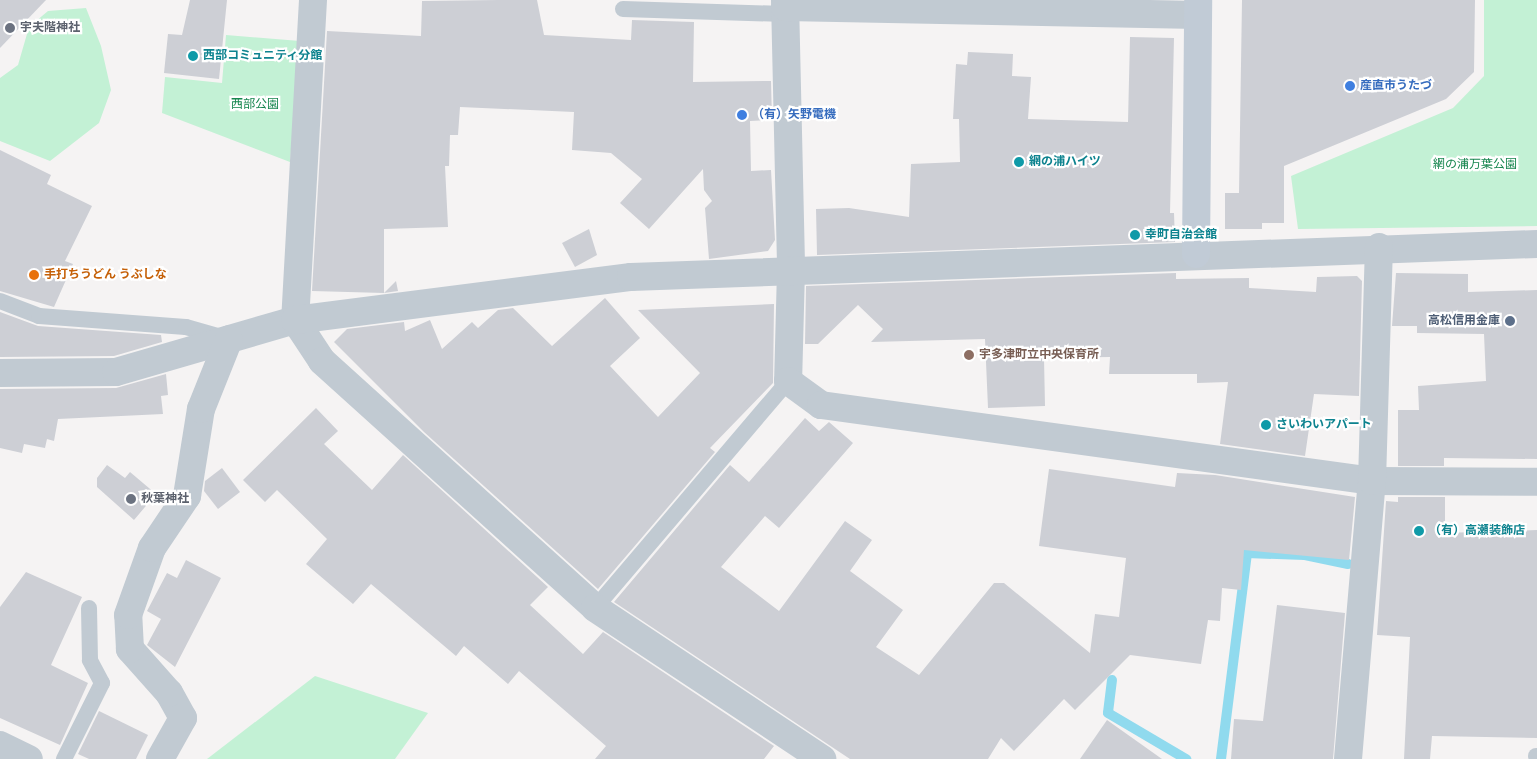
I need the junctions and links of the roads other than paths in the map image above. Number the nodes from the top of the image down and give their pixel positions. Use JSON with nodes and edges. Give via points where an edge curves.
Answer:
{"nodes":[{"id":1,"x":313,"y":0,"type":"edge"},
{"id":2,"x":785,"y":7,"type":"edge"},
{"id":3,"x":1198,"y":8,"type":"edge"},
{"id":4,"x":624,"y":9,"type":"dead end"},
{"id":5,"x":1537,"y":244,"type":"edge"},
{"id":6,"x":1379,"y":248,"type":"junction"},
{"id":7,"x":1196,"y":254,"type":"junction"},
{"id":8,"x":791,"y":270,"type":"junction"},
{"id":9,"x":0,"y":301,"type":"edge"},
{"id":10,"x":295,"y":320,"type":"junction"},
{"id":11,"x":229,"y":339,"type":"junction"},
{"id":12,"x":0,"y":373,"type":"edge"},
{"id":13,"x":788,"y":381,"type":"junction"},
{"id":14,"x":1372,"y":481,"type":"junction"},
{"id":15,"x":1537,"y":482,"type":"edge"},
{"id":16,"x":89,"y":608,"type":"dead end"},
{"id":17,"x":595,"y":608,"type":"junction"},
{"id":18,"x":0,"y":745,"type":"edge"},
{"id":19,"x":30,"y":759,"type":"edge"},
{"id":20,"x":64,"y":759,"type":"edge"},
{"id":21,"x":160,"y":759,"type":"edge"},
{"id":22,"x":822,"y":759,"type":"edge"},
{"id":23,"x":1348,"y":759,"type":"edge"}],
"edges":[{"from":1,"to":10,"type":"street"},
{"from":2,"to":3,"type":"street"},
{"from":2,"to":4,"type":"lane"},
{"from":2,"to":8,"type":"street"},
{"from":3,"to":7,"type":"street"},
{"from":5,"to":6,"type":"street"},
{"from":6,"to":7,"type":"street"},
{"from":6,"to":14,"type":"street"},
{"from":7,"to":8,"type":"street"},
{"from":8,"to":10,"type":"street","via":[[631,277]]},
{"from":8,"to":13,"type":"street"},
{"from":9,"to":11,"type":"lane","via":[[39,316],[186,326]]},
{"from":10,"to":11,"type":"street"},
{"from":10,"to":17,"type":"street","via":[[322,361]]},
{"from":11,"to":12,"type":"street","via":[[116,372]]},
{"from":11,"to":21,"type":"street","via":[[201,409],[187,496],[152,548],[128,615],[130,649],[169,693],[183,718]]},
{"from":13,"to":14,"type":"street","via":[[821,405]]},
{"from":13,"to":17,"type":"lane"},
{"from":14,"to":15,"type":"street"},
{"from":14,"to":23,"type":"street"},
{"from":16,"to":20,"type":"lane","via":[[87,641],[102,683]]},
{"from":17,"to":22,"type":"street"},
{"from":18,"to":19,"type":"street"}]}
